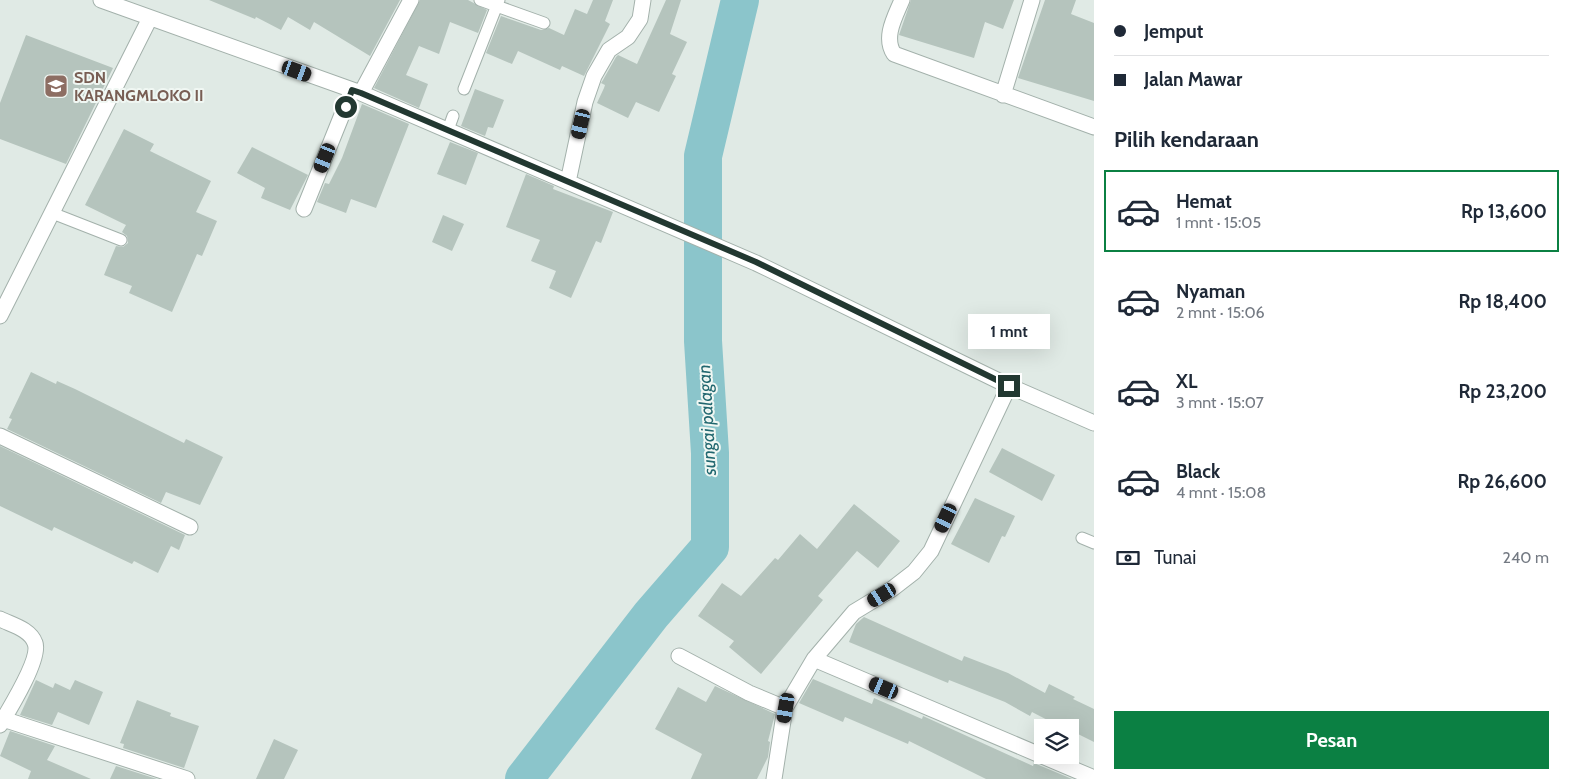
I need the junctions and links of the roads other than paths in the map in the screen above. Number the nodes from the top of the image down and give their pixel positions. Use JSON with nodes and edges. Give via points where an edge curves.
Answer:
{"nodes":[{"id":1,"x":101,"y":0,"type":"edge"},
{"id":2,"x":410,"y":0,"type":"edge"},
{"id":3,"x":480,"y":0,"type":"edge"},
{"id":4,"x":643,"y":0,"type":"edge"},
{"id":5,"x":902,"y":0,"type":"edge"},
{"id":6,"x":1032,"y":0,"type":"edge"},
{"id":7,"x":497,"y":4,"type":"edge"},
{"id":8,"x":150,"y":18,"type":"junction"},
{"id":9,"x":544,"y":23,"type":"dead end"},
{"id":10,"x":464,"y":88,"type":"dead end"},
{"id":11,"x":357,"y":92,"type":"junction"},
{"id":12,"x":1003,"y":95,"type":"junction"},
{"id":13,"x":453,"y":116,"type":"dead end"},
{"id":14,"x":1094,"y":127,"type":"edge"},
{"id":15,"x":448,"y":130,"type":"junction"},
{"id":16,"x":568,"y":182,"type":"junction"},
{"id":17,"x":304,"y":209,"type":"dead end"},
{"id":18,"x":52,"y":213,"type":"junction"},
{"id":19,"x":121,"y":240,"type":"dead end"},
{"id":20,"x":4,"y":300,"type":"edge"},
{"id":21,"x":0,"y":316,"type":"edge"},
{"id":22,"x":1009,"y":386,"type":"junction"},
{"id":23,"x":1094,"y":423,"type":"edge"},
{"id":24,"x":0,"y":436,"type":"edge"},
{"id":25,"x":190,"y":527,"type":"dead end"},
{"id":26,"x":1082,"y":538,"type":"dead end"},
{"id":27,"x":1094,"y":543,"type":"edge"},
{"id":28,"x":0,"y":619,"type":"edge"},
{"id":29,"x":679,"y":656,"type":"dead end"},
{"id":30,"x":814,"y":659,"type":"junction"},
{"id":31,"x":786,"y":708,"type":"junction"},
{"id":32,"x":2,"y":722,"type":"edge"},
{"id":33,"x":1094,"y":778,"type":"edge"},
{"id":34,"x":187,"y":779,"type":"edge"},
{"id":35,"x":774,"y":779,"type":"edge"}],
"edges":[{"from":1,"to":8,"type":"street"},
{"from":2,"to":11,"type":"street"},
{"from":3,"to":7,"type":"lane"},
{"from":4,"to":16,"type":"street","via":[[640,19],[628,37],[609,50],[594,76],[585,102]]},
{"from":5,"to":12,"type":"street","via":[[888,45],[894,54]]},
{"from":6,"to":12,"type":"street"},
{"from":7,"to":9,"type":"lane"},
{"from":7,"to":10,"type":"lane"},
{"from":8,"to":11,"type":"street"},
{"from":8,"to":18,"type":"street"},
{"from":11,"to":15,"type":"street"},
{"from":11,"to":17,"type":"street"},
{"from":12,"to":14,"type":"street"},
{"from":13,"to":15,"type":"lane"},
{"from":15,"to":16,"type":"street"},
{"from":16,"to":22,"type":"street","via":[[756,262]]},
{"from":18,"to":19,"type":"lane"},
{"from":18,"to":20,"type":"street"},
{"from":20,"to":21,"type":"street"},
{"from":22,"to":23,"type":"street"},
{"from":22,"to":30,"type":"street","via":[[930,551],[914,572],[854,612]]},
{"from":24,"to":25,"type":"street"},
{"from":26,"to":27,"type":"lane"},
{"from":28,"to":32,"type":"street","via":[[26,631],[35,643],[35,657]]},
{"from":29,"to":31,"type":"street","via":[[749,693]]},
{"from":30,"to":31,"type":"street"},
{"from":30,"to":33,"type":"street"},
{"from":31,"to":35,"type":"street"},
{"from":32,"to":34,"type":"street"}]}
